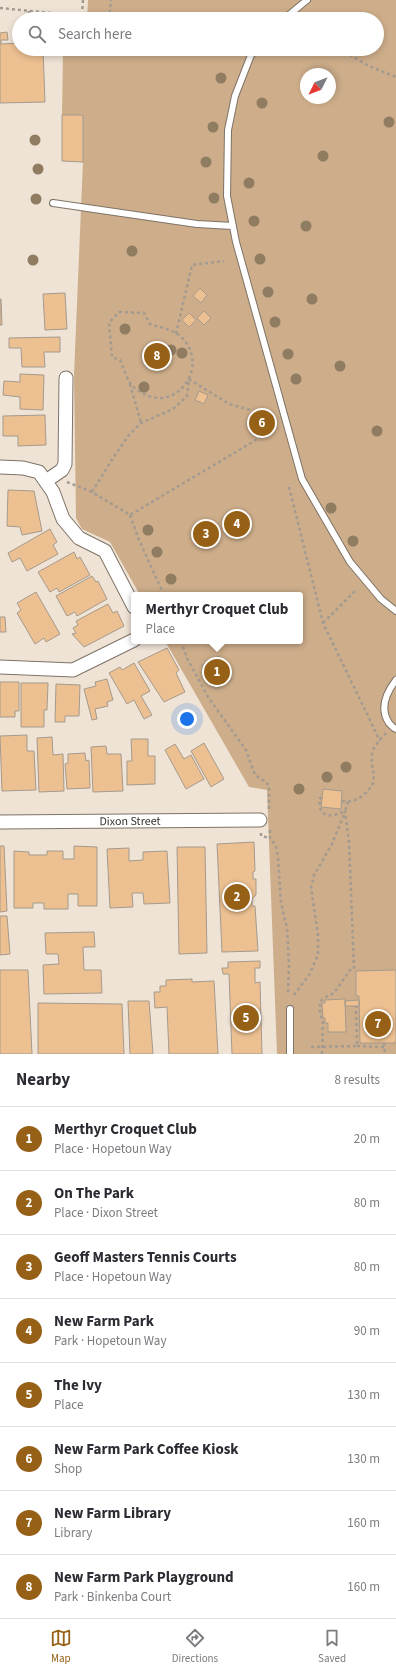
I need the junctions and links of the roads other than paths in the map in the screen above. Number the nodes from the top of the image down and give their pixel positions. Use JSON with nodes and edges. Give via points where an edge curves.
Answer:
{"nodes":[{"id":1,"x":307,"y":0,"type":"edge"},
{"id":2,"x":292,"y":12,"type":"edge"},
{"id":3,"x":251,"y":56,"type":"edge"},
{"id":4,"x":53,"y":203,"type":"dead end"},
{"id":5,"x":233,"y":226,"type":"junction"},
{"id":6,"x":66,"y":378,"type":"dead end"},
{"id":7,"x":0,"y":467,"type":"edge"},
{"id":8,"x":49,"y":478,"type":"junction"},
{"id":9,"x":131,"y":601,"type":"edge"},
{"id":10,"x":396,"y":611,"type":"edge"},
{"id":11,"x":131,"y":641,"type":"edge"},
{"id":12,"x":0,"y":667,"type":"edge"},
{"id":13,"x":396,"y":680,"type":"edge"},
{"id":14,"x":396,"y":729,"type":"edge"},
{"id":15,"x":266,"y":820,"type":"road end"},
{"id":16,"x":0,"y":822,"type":"edge"},
{"id":17,"x":290,"y":1009,"type":"dead end"},
{"id":18,"x":290,"y":1054,"type":"edge"}],
"edges":[{"from":1,"to":2,"type":"lane"},
{"from":3,"to":5,"type":"lane","via":[[235,96],[228,130],[227,196]]},
{"from":4,"to":5,"type":"lane","via":[[197,224]]},
{"from":5,"to":10,"type":"lane","via":[[302,479],[350,562],[381,599]]},
{"from":6,"to":8,"type":"street","via":[[65,460],[62,470]]},
{"from":7,"to":8,"type":"street","via":[[23,468],[39,472]]},
{"from":8,"to":9,"type":"street","via":[[63,519],[79,538],[105,551]]},
{"from":11,"to":12,"type":"street","via":[[73,670]]},
{"from":13,"to":14,"type":"lane","via":[[383,705],[386,717]]},
{"from":15,"to":16,"type":"street","name":"Dixon Street"},
{"from":17,"to":18,"type":"lane"}]}
